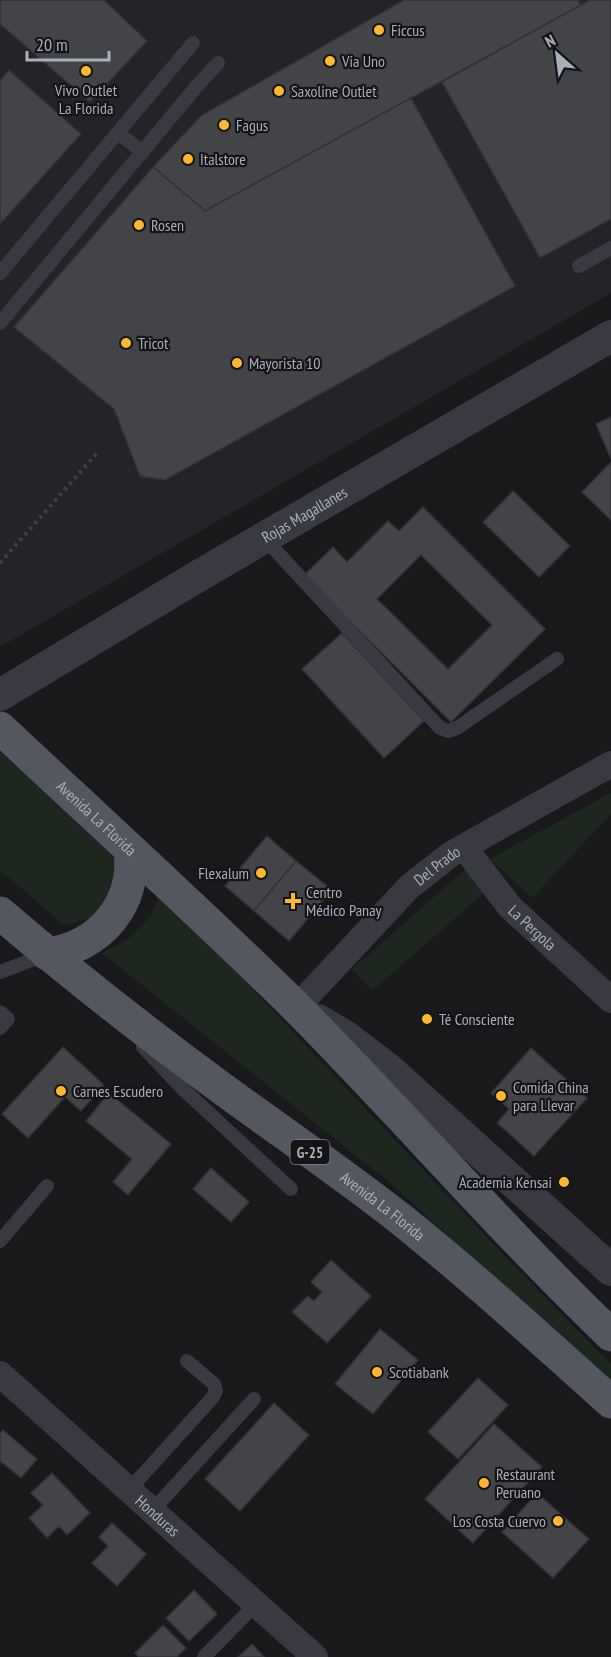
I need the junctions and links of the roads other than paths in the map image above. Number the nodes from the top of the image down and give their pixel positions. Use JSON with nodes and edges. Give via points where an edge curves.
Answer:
{"nodes":[{"id":1,"x":193,"y":43,"type":"dead end"},
{"id":2,"x":218,"y":63,"type":"dead end"},
{"id":3,"x":118,"y":133,"type":"junction"},
{"id":4,"x":142,"y":152,"type":"junction"},
{"id":5,"x":611,"y":248,"type":"edge"},
{"id":6,"x":579,"y":266,"type":"dead end"},
{"id":7,"x":0,"y":273,"type":"edge"},
{"id":8,"x":0,"y":322,"type":"edge"},
{"id":9,"x":611,"y":336,"type":"edge"},
{"id":10,"x":264,"y":538,"type":"junction"},
{"id":11,"x":556,"y":659,"type":"dead end"},
{"id":12,"x":0,"y":695,"type":"edge"},
{"id":13,"x":0,"y":728,"type":"edge"},
{"id":14,"x":611,"y":764,"type":"edge"},
{"id":15,"x":464,"y":847,"type":"junction"},
{"id":16,"x":130,"y":850,"type":"junction"},
{"id":17,"x":0,"y":913,"type":"edge"},
{"id":18,"x":47,"y":954,"type":"junction"},
{"id":19,"x":0,"y":972,"type":"edge"},
{"id":20,"x":611,"y":1000,"type":"edge"},
{"id":21,"x":296,"y":1008,"type":"junction"},
{"id":22,"x":0,"y":1012,"type":"edge"},
{"id":23,"x":0,"y":1028,"type":"edge"},
{"id":24,"x":47,"y":1186,"type":"dead end"},
{"id":25,"x":291,"y":1189,"type":"dead end"},
{"id":26,"x":0,"y":1241,"type":"edge"},
{"id":27,"x":611,"y":1270,"type":"edge"},
{"id":28,"x":611,"y":1335,"type":"edge"},
{"id":29,"x":187,"y":1361,"type":"dead end"},
{"id":30,"x":4,"y":1384,"type":"edge"},
{"id":31,"x":254,"y":1399,"type":"dead end"},
{"id":32,"x":611,"y":1402,"type":"edge"},
{"id":33,"x":129,"y":1490,"type":"junction"},
{"id":34,"x":152,"y":1511,"type":"junction"},
{"id":35,"x":256,"y":1604,"type":"junction"},
{"id":36,"x":204,"y":1657,"type":"edge"},
{"id":37,"x":315,"y":1657,"type":"edge"}],
"edges":[{"from":1,"to":3,"type":"lane"},
{"from":2,"to":4,"type":"lane"},
{"from":3,"to":4,"type":"lane"},
{"from":3,"to":7,"type":"lane"},
{"from":4,"to":8,"type":"lane"},
{"from":5,"to":6,"type":"lane"},
{"from":9,"to":10,"type":"street","name":"Rojas Magallanes"},
{"from":10,"to":11,"type":"lane","via":[[440,728],[457,728]]},
{"from":10,"to":12,"type":"street","name":"Rojas Magallanes"},
{"from":13,"to":16,"type":"main road","name":"Avenida La Florida"},
{"from":14,"to":15,"type":"street","name":"Del Prado"},
{"from":15,"to":20,"type":"street","name":"La Pergola","via":[[510,907]]},
{"from":15,"to":21,"type":"street","name":"Del Prado","via":[[409,887]]},
{"from":16,"to":18,"type":"main road","via":[[128,889],[108,924],[85,942]]},
{"from":16,"to":21,"type":"main road","name":"Avenida La Florida"},
{"from":17,"to":18,"type":"main road","name":"Avenida La Florida","number":"G-25"},
{"from":18,"to":19,"type":"lane"},
{"from":18,"to":25,"type":"lane"},
{"from":18,"to":32,"type":"main road","name":"Avenida La Florida","number":"G-25","via":[[212,1082],[402,1221],[506,1307]]},
{"from":21,"to":27,"type":"street","name":"Avenida La Florida","via":[[345,1036],[387,1068]]},
{"from":21,"to":28,"type":"main road","name":"Avenida La Florida"},
{"from":22,"to":23,"type":"lane","via":[[8,1019]]},
{"from":24,"to":26,"type":"lane"},
{"from":29,"to":33,"type":"lane","via":[[216,1390]]},
{"from":30,"to":33,"type":"street","name":"Honduras"},
{"from":31,"to":34,"type":"lane"},
{"from":33,"to":34,"type":"street","name":"Honduras"},
{"from":34,"to":35,"type":"street","name":"Honduras"},
{"from":35,"to":36,"type":"lane"},
{"from":35,"to":37,"type":"street","name":"Honduras"}]}
